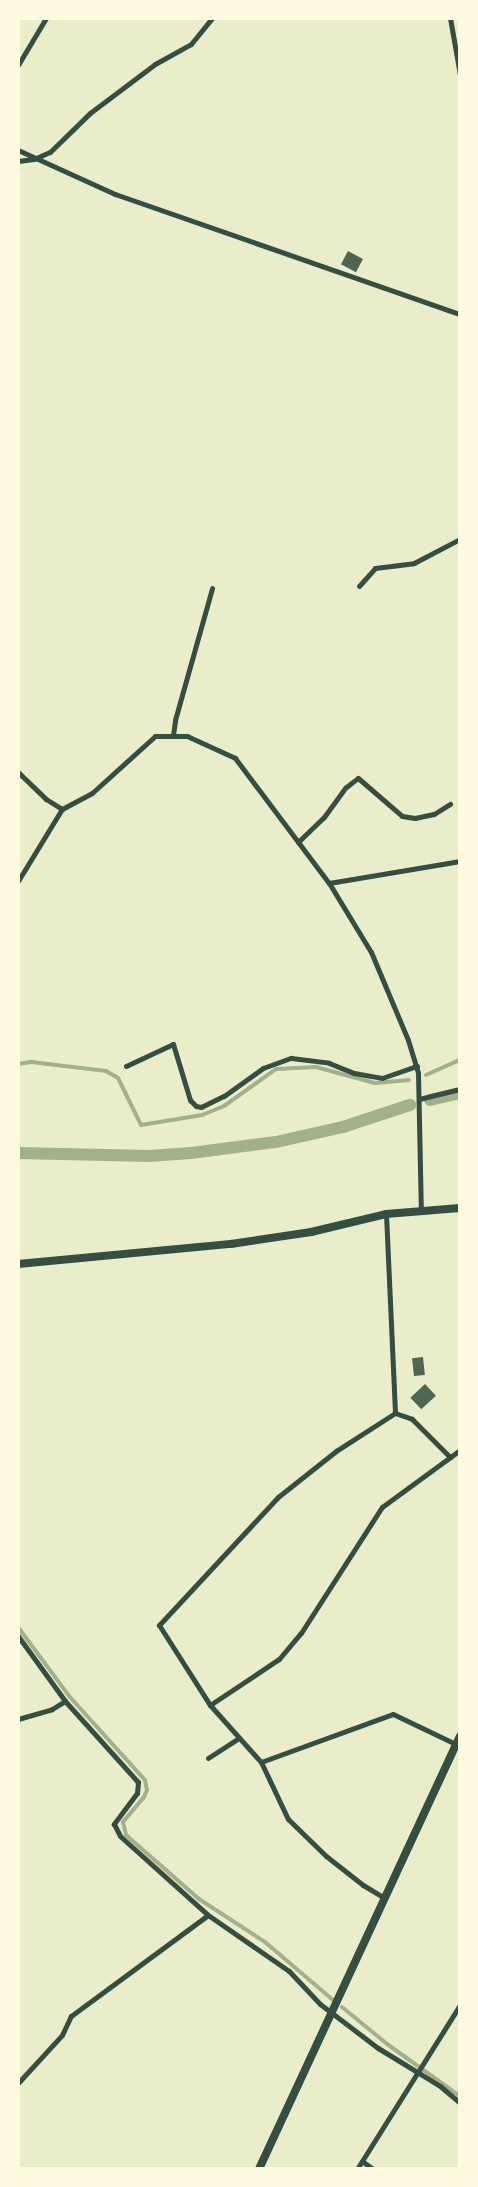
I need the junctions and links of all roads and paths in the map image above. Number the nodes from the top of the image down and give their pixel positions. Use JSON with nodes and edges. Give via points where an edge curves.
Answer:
{"nodes":[{"id":1,"x":46,"y":18,"type":"edge"},
{"id":2,"x":212,"y":18,"type":"edge"},
{"id":3,"x":450,"y":18,"type":"edge"},
{"id":4,"x":18,"y":64,"type":"edge"},
{"id":5,"x":460,"y":75,"type":"edge"},
{"id":6,"x":18,"y":150,"type":"edge"},
{"id":7,"x":34,"y":159,"type":"junction"},
{"id":8,"x":18,"y":160,"type":"edge"},
{"id":9,"x":460,"y":314,"type":"edge"},
{"id":10,"x":460,"y":539,"type":"edge"},
{"id":11,"x":359,"y":586,"type":"dead end"},
{"id":12,"x":212,"y":588,"type":"dead end"},
{"id":13,"x":173,"y":735,"type":"junction"},
{"id":14,"x":18,"y":772,"type":"edge"},
{"id":15,"x":450,"y":804,"type":"dead end"},
{"id":16,"x":62,"y":810,"type":"junction"},
{"id":17,"x":298,"y":842,"type":"junction"},
{"id":18,"x":460,"y":861,"type":"edge"},
{"id":19,"x":18,"y":881,"type":"edge"},
{"id":20,"x":329,"y":883,"type":"junction"},
{"id":21,"x":126,"y":1066,"type":"dead end"},
{"id":22,"x":417,"y":1066,"type":"junction"},
{"id":23,"x":460,"y":1089,"type":"edge"},
{"id":24,"x":419,"y":1099,"type":"junction"},
{"id":25,"x":460,"y":1208,"type":"edge"},
{"id":26,"x":421,"y":1211,"type":"junction"},
{"id":27,"x":386,"y":1214,"type":"junction"},
{"id":28,"x":18,"y":1264,"type":"edge"},
{"id":29,"x":395,"y":1413,"type":"junction"},
{"id":30,"x":460,"y":1450,"type":"edge"},
{"id":31,"x":450,"y":1457,"type":"junction"},
{"id":32,"x":18,"y":1636,"type":"edge"},
{"id":33,"x":65,"y":1701,"type":"junction"},
{"id":34,"x":210,"y":1705,"type":"junction"},
{"id":35,"x":18,"y":1719,"type":"edge"},
{"id":36,"x":460,"y":1736,"type":"edge"},
{"id":37,"x":239,"y":1738,"type":"junction"},
{"id":38,"x":456,"y":1744,"type":"junction"},
{"id":39,"x":208,"y":1758,"type":"dead end"},
{"id":40,"x":261,"y":1762,"type":"junction"},
{"id":41,"x":383,"y":1897,"type":"junction"},
{"id":42,"x":208,"y":1915,"type":"junction"},
{"id":43,"x":460,"y":2005,"type":"edge"},
{"id":44,"x":332,"y":2012,"type":"junction"},
{"id":45,"x":417,"y":2070,"type":"junction"},
{"id":46,"x":18,"y":2083,"type":"edge"},
{"id":47,"x":460,"y":2103,"type":"edge"},
{"id":48,"x":362,"y":2161,"type":"junction"},
{"id":49,"x":259,"y":2169,"type":"edge"},
{"id":50,"x":357,"y":2169,"type":"edge"},
{"id":51,"x":373,"y":2169,"type":"edge"}],
"edges":[{"from":1,"to":4,"type":"street"},
{"from":2,"to":7,"type":"street","via":[[191,44],[155,64],[90,113],[50,152]]},
{"from":3,"to":5,"type":"street"},
{"from":6,"to":7,"type":"street"},
{"from":7,"to":8,"type":"street"},
{"from":7,"to":9,"type":"street","via":[[148,206]]},
{"from":10,"to":11,"type":"street","via":[[414,563],[375,568]]},
{"from":12,"to":13,"type":"street"},
{"from":13,"to":16,"type":"street","via":[[150,738],[92,793]]},
{"from":13,"to":17,"type":"street","via":[[187,736],[236,758]]},
{"from":14,"to":16,"type":"street"},
{"from":15,"to":17,"type":"street","via":[[434,814],[402,816],[358,778]]},
{"from":16,"to":19,"type":"street"},
{"from":17,"to":20,"type":"street"},
{"from":18,"to":20,"type":"street"},
{"from":20,"to":22,"type":"street","via":[[371,952]]},
{"from":21,"to":22,"type":"street","via":[[173,1044],[190,1100],[201,1107],[263,1068],[291,1058],[329,1063],[382,1078]]},
{"from":22,"to":24,"type":"street"},
{"from":23,"to":24,"type":"street"},
{"from":24,"to":26,"type":"street"},
{"from":25,"to":26,"type":"main road"},
{"from":26,"to":27,"type":"main road"},
{"from":27,"to":28,"type":"main road","via":[[310,1232],[231,1244]]},
{"from":27,"to":29,"type":"street"},
{"from":29,"to":31,"type":"street","via":[[412,1419]]},
{"from":29,"to":34,"type":"street","via":[[336,1451],[278,1497],[159,1625]]},
{"from":30,"to":31,"type":"street"},
{"from":31,"to":34,"type":"street","via":[[382,1507],[301,1633],[279,1659]]},
{"from":32,"to":33,"type":"street"},
{"from":33,"to":35,"type":"street"},
{"from":33,"to":42,"type":"street","via":[[138,1782],[137,1793],[116,1818],[115,1830]]},
{"from":34,"to":37,"type":"street"},
{"from":36,"to":38,"type":"main road"},
{"from":37,"to":39,"type":"street"},
{"from":37,"to":40,"type":"street"},
{"from":38,"to":40,"type":"street","via":[[393,1714]]},
{"from":38,"to":41,"type":"main road"},
{"from":40,"to":41,"type":"street","via":[[288,1819],[326,1856]]},
{"from":41,"to":44,"type":"main road"},
{"from":42,"to":44,"type":"street","via":[[289,1971]]},
{"from":42,"to":46,"type":"street","via":[[71,2016],[62,2035]]},
{"from":43,"to":45,"type":"street"},
{"from":44,"to":45,"type":"street","via":[[378,2048]]},
{"from":44,"to":49,"type":"main road"},
{"from":45,"to":47,"type":"street"},
{"from":45,"to":48,"type":"street"},
{"from":48,"to":50,"type":"street"},
{"from":48,"to":51,"type":"street"}]}
